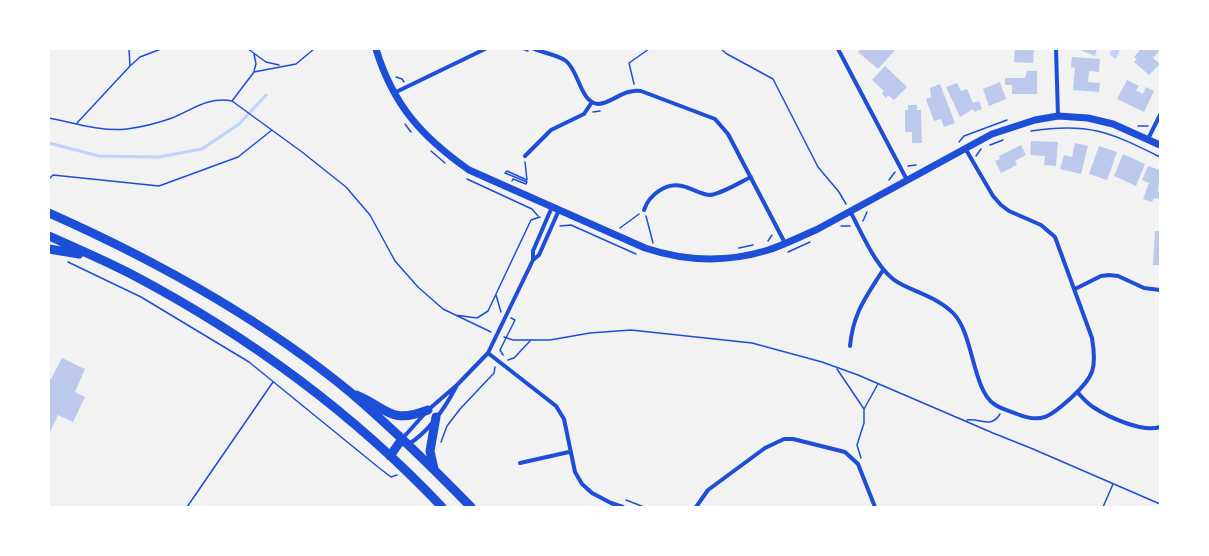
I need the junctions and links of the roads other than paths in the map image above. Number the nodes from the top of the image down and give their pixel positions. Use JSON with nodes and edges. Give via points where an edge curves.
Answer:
{"nodes":[{"id":1,"x":376,"y":49,"type":"edge"},
{"id":2,"x":485,"y":49,"type":"edge"},
{"id":3,"x":534,"y":49,"type":"edge"},
{"id":4,"x":838,"y":49,"type":"edge"},
{"id":5,"x":1056,"y":49,"type":"edge"},
{"id":6,"x":394,"y":93,"type":"junction"},
{"id":7,"x":592,"y":102,"type":"junction"},
{"id":8,"x":1160,"y":115,"type":"edge"},
{"id":9,"x":1058,"y":116,"type":"junction"},
{"id":10,"x":1148,"y":139,"type":"junction"},
{"id":11,"x":1160,"y":145,"type":"edge"},
{"id":12,"x":965,"y":148,"type":"junction"},
{"id":13,"x":524,"y":156,"type":"road end"},
{"id":14,"x":751,"y":177,"type":"junction"},
{"id":15,"x":906,"y":180,"type":"junction"},
{"id":16,"x":555,"y":209,"type":"junction"},
{"id":17,"x":644,"y":210,"type":"road end"},
{"id":18,"x":850,"y":211,"type":"junction"},
{"id":19,"x":49,"y":213,"type":"edge"},
{"id":20,"x":49,"y":236,"type":"edge"},
{"id":21,"x":785,"y":244,"type":"junction"},
{"id":22,"x":49,"y":249,"type":"edge"},
{"id":23,"x":96,"y":257,"type":"junction"},
{"id":24,"x":533,"y":260,"type":"junction"},
{"id":25,"x":883,"y":270,"type":"junction"},
{"id":26,"x":1074,"y":289,"type":"junction"},
{"id":27,"x":1160,"y":290,"type":"edge"},
{"id":28,"x":850,"y":346,"type":"dead end"},
{"id":29,"x":488,"y":353,"type":"junction"},
{"id":30,"x":458,"y":385,"type":"junction"},
{"id":31,"x":349,"y":392,"type":"junction"},
{"id":32,"x":1077,"y":392,"type":"junction"},
{"id":33,"x":428,"y":410,"type":"junction"},
{"id":34,"x":436,"y":417,"type":"junction"},
{"id":35,"x":1160,"y":427,"type":"edge"},
{"id":36,"x":405,"y":442,"type":"junction"},
{"id":37,"x":569,"y":452,"type":"junction"},
{"id":38,"x":392,"y":457,"type":"junction"},
{"id":39,"x":520,"y":463,"type":"dead end"},
{"id":40,"x":434,"y":469,"type":"junction"},
{"id":41,"x":610,"y":505,"type":"edge"},
{"id":42,"x":442,"y":507,"type":"edge"},
{"id":43,"x":471,"y":507,"type":"edge"},
{"id":44,"x":623,"y":507,"type":"edge"},
{"id":45,"x":696,"y":507,"type":"edge"},
{"id":46,"x":875,"y":507,"type":"edge"}],
"edges":[{"from":1,"to":6,"type":"street"},
{"from":2,"to":6,"type":"street"},
{"from":3,"to":7,"type":"street","via":[[566,61]]},
{"from":4,"to":15,"type":"street"},
{"from":5,"to":9,"type":"street"},
{"from":6,"to":16,"type":"street","via":[[407,115],[426,137],[445,153],[469,170]]},
{"from":7,"to":13,"type":"street","via":[[584,114],[551,130]]},
{"from":7,"to":14,"type":"street","via":[[600,104],[635,90],[715,119],[728,134]]},
{"from":8,"to":10,"type":"street"},
{"from":9,"to":10,"type":"street","via":[[1095,119]]},
{"from":9,"to":12,"type":"street","via":[[992,134]]},
{"from":10,"to":11,"type":"street"},
{"from":12,"to":15,"type":"street"},
{"from":12,"to":26,"type":"street","via":[[1001,205],[1041,225],[1055,237]]},
{"from":14,"to":17,"type":"street","via":[[709,195],[682,185],[668,186],[656,193]]},
{"from":14,"to":21,"type":"street"},
{"from":15,"to":18,"type":"street"},
{"from":16,"to":21,"type":"street","via":[[651,250],[688,259],[712,260],[765,251]]},
{"from":16,"to":24,"type":"street","via":[[533,251]]},
{"from":16,"to":24,"type":"street","via":[[539,255]]},
{"from":18,"to":21,"type":"street"},
{"from":18,"to":25,"type":"street"},
{"from":19,"to":31,"type":"main road","via":[[140,256],[191,284],[289,347]]},
{"from":20,"to":23,"type":"main road"},
{"from":22,"to":23,"type":"main road"},
{"from":23,"to":38,"type":"main road","via":[[181,302],[232,334],[338,411]]},
{"from":24,"to":29,"type":"street"},
{"from":25,"to":28,"type":"street","via":[[856,314],[851,328]]},
{"from":25,"to":32,"type":"street","via":[[898,283],[933,298],[956,315],[987,396],[994,404],[1029,419],[1042,418],[1053,414]]},
{"from":26,"to":27,"type":"street","via":[[1101,276],[1109,275],[1118,276],[1144,288]]},
{"from":26,"to":32,"type":"street","via":[[1092,338],[1095,355],[1092,374]]},
{"from":29,"to":30,"type":"street"},
{"from":29,"to":37,"type":"street","via":[[556,406],[564,419]]},
{"from":30,"to":33,"type":"street"},
{"from":30,"to":34,"type":"street"},
{"from":31,"to":33,"type":"main road","via":[[394,416],[415,415]]},
{"from":31,"to":36,"type":"main road"},
{"from":32,"to":35,"type":"street","via":[[1092,407],[1103,413],[1145,429]]},
{"from":33,"to":36,"type":"street"},
{"from":34,"to":36,"type":"street","via":[[416,440]]},
{"from":34,"to":40,"type":"main road","via":[[430,451]]},
{"from":36,"to":38,"type":"main road"},
{"from":36,"to":40,"type":"main road"},
{"from":37,"to":39,"type":"street"},
{"from":37,"to":41,"type":"street","via":[[582,484]]},
{"from":38,"to":42,"type":"main road"},
{"from":40,"to":43,"type":"main road"},
{"from":41,"to":44,"type":"street"},
{"from":45,"to":46,"type":"street","via":[[708,490],[765,448],[784,439],[793,439],[845,452],[858,464]]}]}
